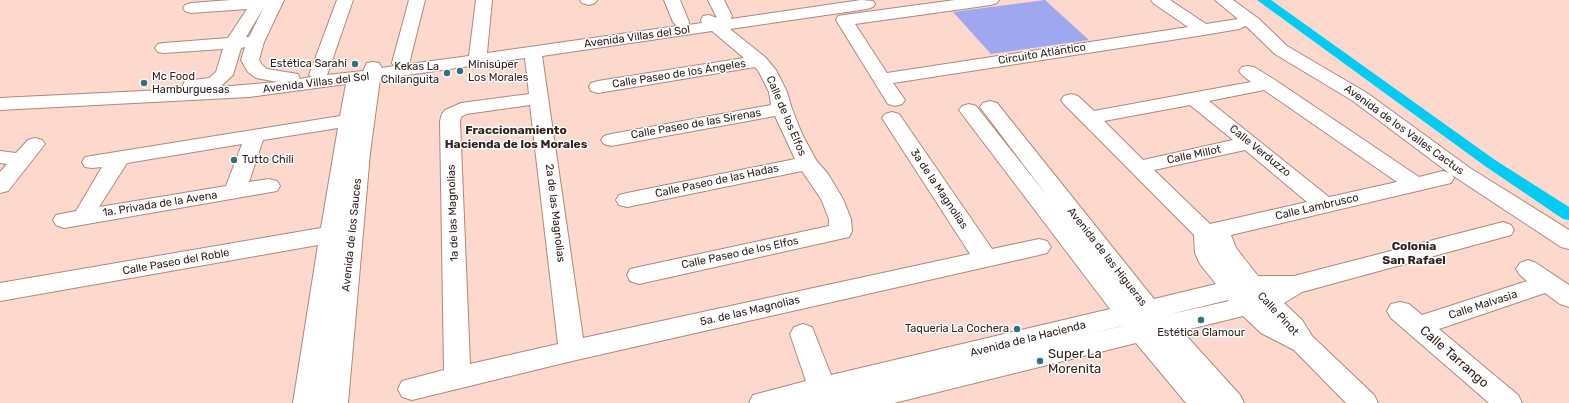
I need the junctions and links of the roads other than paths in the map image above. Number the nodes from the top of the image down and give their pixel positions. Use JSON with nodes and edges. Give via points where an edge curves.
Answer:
{"nodes":[{"id":1,"x":345,"y":0,"type":"edge"},
{"id":2,"x":416,"y":0,"type":"edge"},
{"id":3,"x":484,"y":0,"type":"edge"},
{"id":4,"x":672,"y":0,"type":"edge"},
{"id":5,"x":716,"y":0,"type":"edge"},
{"id":6,"x":991,"y":0,"type":"edge"},
{"id":7,"x":1158,"y":0,"type":"edge"},
{"id":8,"x":1223,"y":0,"type":"edge"},
{"id":9,"x":272,"y":1,"type":"edge"},
{"id":10,"x":858,"y":7,"type":"edge"},
{"id":11,"x":191,"y":8,"type":"dead end"},
{"id":12,"x":704,"y":22,"type":"junction"},
{"id":13,"x":1239,"y":24,"type":"dead end"},
{"id":14,"x":1204,"y":30,"type":"junction"},
{"id":15,"x":255,"y":42,"type":"junction"},
{"id":16,"x":234,"y":43,"type":"junction"},
{"id":17,"x":164,"y":48,"type":"dead end"},
{"id":18,"x":533,"y":52,"type":"junction"},
{"id":19,"x":477,"y":55,"type":"junction"},
{"id":20,"x":752,"y":62,"type":"junction"},
{"id":21,"x":401,"y":63,"type":"junction"},
{"id":22,"x":1248,"y":71,"type":"dead end"},
{"id":23,"x":365,"y":72,"type":"junction"},
{"id":24,"x":318,"y":75,"type":"junction"},
{"id":25,"x":881,"y":79,"type":"junction"},
{"id":26,"x":1268,"y":84,"type":"junction"},
{"id":27,"x":598,"y":87,"type":"dead end"},
{"id":28,"x":207,"y":89,"type":"junction"},
{"id":29,"x":108,"y":94,"type":"junction"},
{"id":30,"x":0,"y":96,"type":"edge"},
{"id":31,"x":540,"y":98,"type":"junction"},
{"id":32,"x":1194,"y":98,"type":"junction"},
{"id":33,"x":1071,"y":100,"type":"dead end"},
{"id":34,"x":0,"y":104,"type":"edge"},
{"id":35,"x":990,"y":107,"type":"dead end"},
{"id":36,"x":782,"y":109,"type":"junction"},
{"id":37,"x":969,"y":110,"type":"dead end"},
{"id":38,"x":1090,"y":118,"type":"junction"},
{"id":39,"x":349,"y":120,"type":"junction"},
{"id":40,"x":255,"y":135,"type":"junction"},
{"id":41,"x":610,"y":140,"type":"dead end"},
{"id":42,"x":35,"y":144,"type":"dead end"},
{"id":43,"x":1250,"y":144,"type":"junction"},
{"id":44,"x":121,"y":157,"type":"junction"},
{"id":45,"x":10,"y":159,"type":"edge"},
{"id":46,"x":92,"y":162,"type":"dead end"},
{"id":47,"x":807,"y":163,"type":"junction"},
{"id":48,"x":1024,"y":165,"type":"junction"},
{"id":49,"x":1139,"y":167,"type":"junction"},
{"id":50,"x":1443,"y":178,"type":"dead end"},
{"id":51,"x":1415,"y":184,"type":"junction"},
{"id":52,"x":0,"y":186,"type":"edge"},
{"id":53,"x":269,"y":186,"type":"dead end"},
{"id":54,"x":235,"y":192,"type":"junction"},
{"id":55,"x":627,"y":200,"type":"dead end"},
{"id":56,"x":1325,"y":205,"type":"junction"},
{"id":57,"x":86,"y":217,"type":"junction"},
{"id":58,"x":64,"y":220,"type":"dead end"},
{"id":59,"x":1503,"y":230,"type":"dead end"},
{"id":60,"x":841,"y":231,"type":"joint"},
{"id":61,"x":1212,"y":232,"type":"junction"},
{"id":62,"x":342,"y":233,"type":"junction"},
{"id":63,"x":1569,"y":241,"type":"edge"},
{"id":64,"x":1038,"y":247,"type":"dead end"},
{"id":65,"x":986,"y":259,"type":"junction"},
{"id":66,"x":1528,"y":269,"type":"dead end"},
{"id":67,"x":638,"y":275,"type":"dead end"},
{"id":68,"x":1548,"y":283,"type":"junction"},
{"id":69,"x":0,"y":292,"type":"edge"},
{"id":70,"x":1250,"y":296,"type":"junction"},
{"id":71,"x":1569,"y":298,"type":"edge"},
{"id":72,"x":1409,"y":318,"type":"joint"},
{"id":73,"x":1145,"y":321,"type":"junction"},
{"id":74,"x":803,"y":334,"type":"dead end"},
{"id":75,"x":572,"y":351,"type":"junction"},
{"id":76,"x":462,"y":376,"type":"junction"},
{"id":77,"x":412,"y":389,"type":"dead end"},
{"id":78,"x":824,"y":396,"type":"edge"},
{"id":79,"x":307,"y":403,"type":"edge"},
{"id":80,"x":334,"y":403,"type":"edge"},
{"id":81,"x":763,"y":403,"type":"edge"},
{"id":82,"x":847,"y":403,"type":"edge"},
{"id":83,"x":1203,"y":403,"type":"edge"},
{"id":84,"x":1230,"y":403,"type":"edge"},
{"id":85,"x":1364,"y":403,"type":"edge"},
{"id":86,"x":1508,"y":403,"type":"edge"}],
"edges":[{"from":1,"to":24,"type":"street"},
{"from":2,"to":21,"type":"street"},
{"from":3,"to":19,"type":"street"},
{"from":4,"to":12,"type":"street"},
{"from":5,"to":12,"type":"street"},
{"from":6,"to":10,"type":"street"},
{"from":7,"to":14,"type":"street"},
{"from":8,"to":63,"type":"street","name":"Avenida de los Valles Cactus","via":[[1253,22],[1281,50],[1360,97],[1463,173]]},
{"from":9,"to":11,"type":"street"},
{"from":9,"to":15,"type":"street","name":"Avenida Villas del Sol"},
{"from":9,"to":16,"type":"street"},
{"from":10,"to":12,"type":"street","name":"Avenida Villas del Sol"},
{"from":10,"to":25,"type":"street","via":[[844,20]]},
{"from":12,"to":18,"type":"street","name":"Avenida Villas del Sol"},
{"from":12,"to":19,"type":"street","name":"Avenida Villas del Sol"},
{"from":12,"to":20,"type":"street","name":"Calle de los Elfos","via":[[726,47]]},
{"from":13,"to":14,"type":"street","name":"Circuito Atlántico"},
{"from":14,"to":25,"type":"street","name":"Circuito Atlántico"},
{"from":15,"to":16,"type":"street"},
{"from":15,"to":24,"type":"street","name":"Avenida Villas del Sol","via":[[250,60],[254,68],[262,74],[287,78]]},
{"from":16,"to":17,"type":"street"},
{"from":16,"to":28,"type":"street","via":[[224,75]]},
{"from":18,"to":19,"type":"street","name":"Avenida Villas del Sol"},
{"from":18,"to":31,"type":"street","name":"2a de las Magnolias"},
{"from":19,"to":21,"type":"street","name":"Avenida Villas del Sol"},
{"from":19,"to":23,"type":"street","name":"Avenida Villas del Sol"},
{"from":20,"to":27,"type":"street","name":"Calle Paseo de los Ángeles"},
{"from":20,"to":36,"type":"street","name":"Calle de los Elfos","via":[[772,78]]},
{"from":21,"to":23,"type":"street","name":"Avenida Villas del Sol"},
{"from":22,"to":26,"type":"street"},
{"from":23,"to":24,"type":"street","name":"Avenida Villas del Sol"},
{"from":23,"to":28,"type":"street","name":"Avenida Villas del Sol","via":[[249,91]]},
{"from":23,"to":39,"type":"street","name":"Avenida de los Sauces"},
{"from":23,"to":62,"type":"street","name":"Avenida de los Sauces","via":[[360,153]]},
{"from":25,"to":65,"type":"street","name":"3a de la Magnolias","via":[[893,109]]},
{"from":26,"to":32,"type":"street"},
{"from":26,"to":51,"type":"street"},
{"from":28,"to":29,"type":"street","name":"Avenida Villas del Sol"},
{"from":29,"to":30,"type":"street","name":"Avenida Villas del Sol"},
{"from":29,"to":34,"type":"street","name":"Avenida Villas del Sol"},
{"from":31,"to":75,"type":"street","name":"2a de las Magnolias"},
{"from":31,"to":76,"type":"street","name":"1a de las Magnolias","via":[[447,108],[450,121],[457,372]]},
{"from":32,"to":38,"type":"street"},
{"from":32,"to":43,"type":"street","name":"Calle Verduzzo"},
{"from":33,"to":38,"type":"street"},
{"from":35,"to":48,"type":"street","name":"Avenida de las Higueras"},
{"from":36,"to":41,"type":"street","name":"Calle Paseo de las Sirenas"},
{"from":36,"to":47,"type":"street","name":"Calle de los Elfos"},
{"from":37,"to":48,"type":"street","name":"Avenida de las Higueras"},
{"from":38,"to":49,"type":"street"},
{"from":39,"to":40,"type":"street"},
{"from":39,"to":62,"type":"street","name":"Avenida de los Sauces"},
{"from":40,"to":44,"type":"street"},
{"from":40,"to":54,"type":"street"},
{"from":42,"to":45,"type":"street"},
{"from":43,"to":49,"type":"street","name":"Calle Millot"},
{"from":43,"to":56,"type":"street","name":"Calle Verduzzo"},
{"from":44,"to":46,"type":"street"},
{"from":44,"to":57,"type":"street","name":"1a. Privada de la Avena","via":[[87,208]]},
{"from":45,"to":52,"type":"street"},
{"from":47,"to":55,"type":"street","name":"Calle Paseo de las Hadas"},
{"from":47,"to":60,"type":"street","name":"Calle de los Elfos","via":[[832,199],[840,219]]},
{"from":48,"to":73,"type":"street","name":"Avenida de las Higueras"},
{"from":49,"to":61,"type":"street"},
{"from":50,"to":51,"type":"street","name":"Calle Lambrusco"},
{"from":51,"to":56,"type":"street","name":"Calle Lambrusco"},
{"from":53,"to":54,"type":"street","name":"1a. Privada de la Avena"},
{"from":54,"to":57,"type":"street","name":"1a. Privada de la Avena"},
{"from":56,"to":61,"type":"street","name":"Calle Lambrusco"},
{"from":57,"to":58,"type":"street","name":"1a. Privada de la Avena"},
{"from":59,"to":70,"type":"street","name":"Avenida de la Hacienda"},
{"from":60,"to":67,"type":"street","name":"Calle Paseo de los Elfos"},
{"from":61,"to":70,"type":"street","via":[[1205,243],[1212,264]]},
{"from":62,"to":69,"type":"street","name":"Calle Paseo del Roble"},
{"from":62,"to":79,"type":"street","name":"Avenida de los Sauces"},
{"from":62,"to":80,"type":"street","name":"Avenida de los Sauces"},
{"from":64,"to":65,"type":"street","name":"5a. de las Magnolias"},
{"from":65,"to":75,"type":"street","name":"5a. de las Magnolias"},
{"from":66,"to":68,"type":"street"},
{"from":68,"to":71,"type":"street"},
{"from":68,"to":72,"type":"street","name":"Calle Malvasia"},
{"from":70,"to":73,"type":"street","name":"Avenida de la Hacienda"},
{"from":70,"to":85,"type":"street","name":"Calle Pinot","via":[[1270,326],[1303,342]]},
{"from":72,"to":86,"type":"street","name":"Calle Tarrango"},
{"from":73,"to":78,"type":"street","name":"Avenida de la Hacienda"},
{"from":73,"to":82,"type":"street","name":"Avenida de la Hacienda"},
{"from":73,"to":83,"type":"street","name":"Avenida de las Higueras"},
{"from":73,"to":84,"type":"street","name":"Avenida de las Higueras"},
{"from":74,"to":78,"type":"street"},
{"from":75,"to":76,"type":"street","name":"5a. de las Magnolias"},
{"from":76,"to":77,"type":"street","name":"5a. de las Magnolias"},
{"from":78,"to":81,"type":"street","name":"Avenida de la Hacienda"}]}
